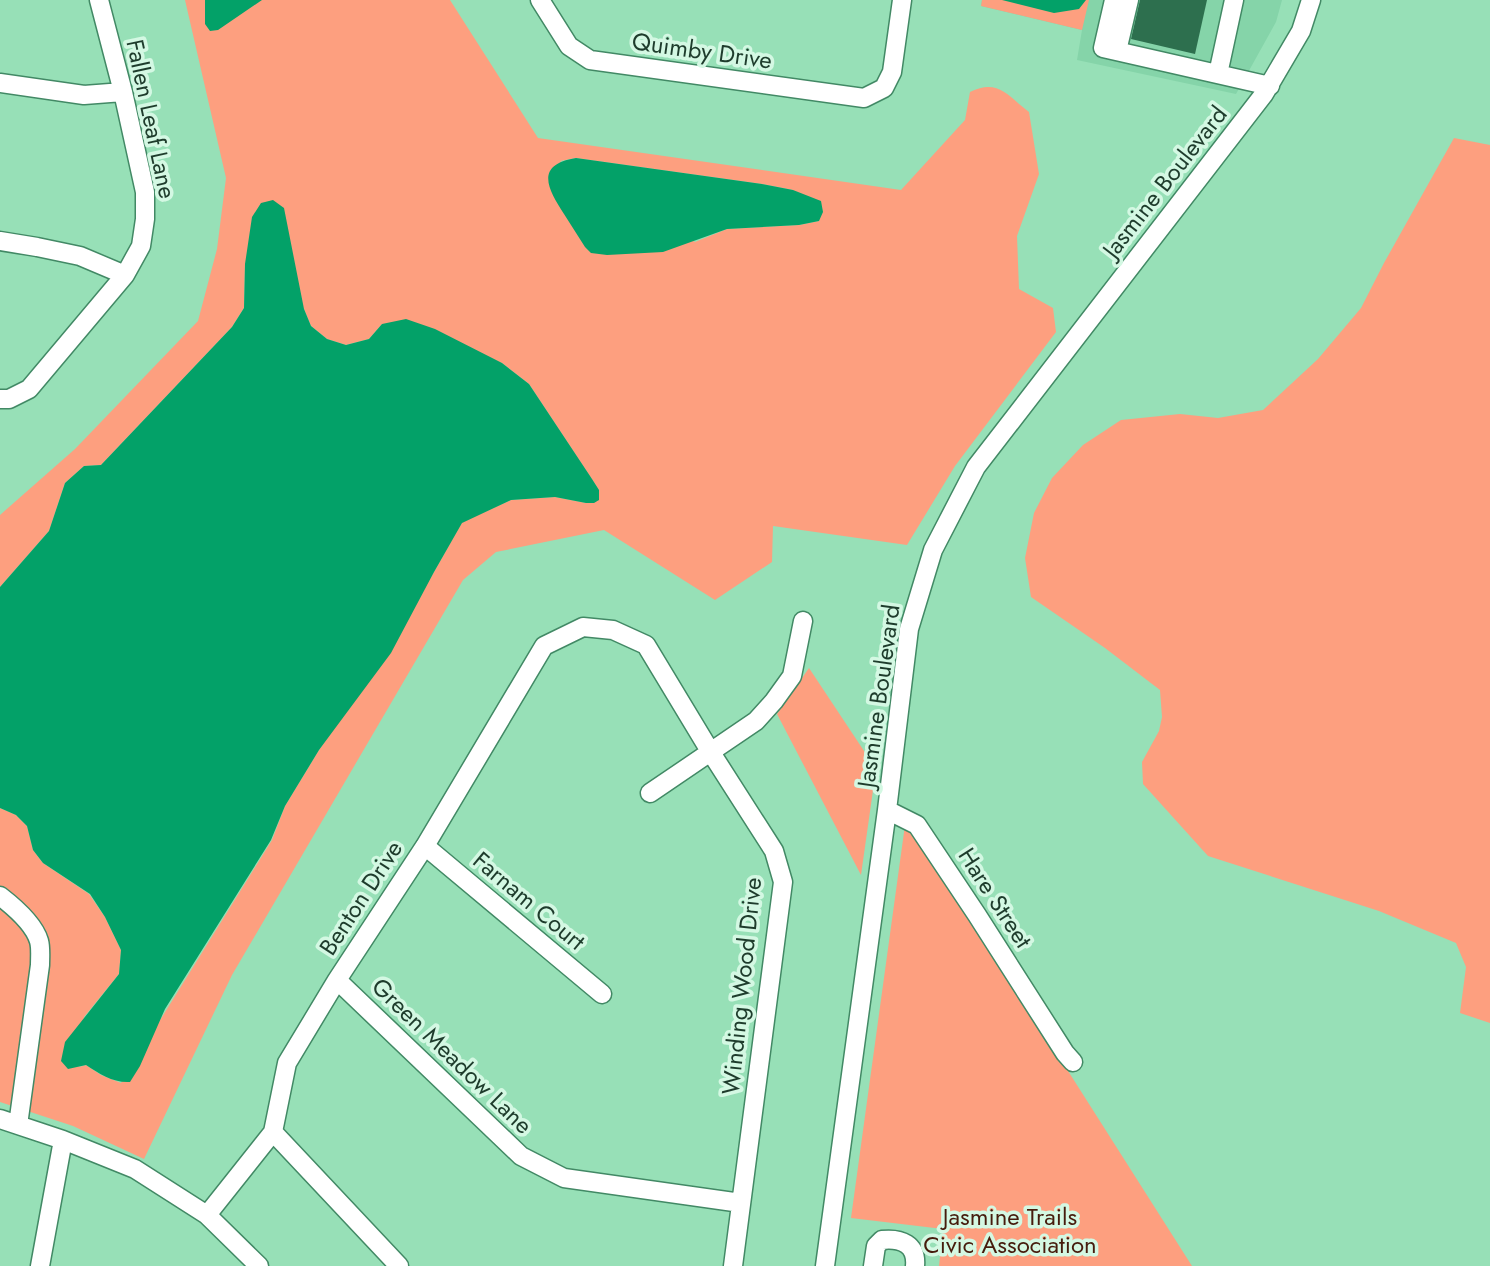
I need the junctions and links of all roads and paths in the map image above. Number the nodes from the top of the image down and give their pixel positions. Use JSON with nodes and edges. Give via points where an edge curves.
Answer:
{"nodes":[{"id":1,"x":99,"y":0,"type":"edge"},
{"id":2,"x":540,"y":0,"type":"edge"},
{"id":3,"x":902,"y":0,"type":"edge"},
{"id":4,"x":1114,"y":0,"type":"edge"},
{"id":5,"x":1129,"y":0,"type":"edge"},
{"id":6,"x":1234,"y":0,"type":"edge"},
{"id":7,"x":1311,"y":0,"type":"edge"},
{"id":8,"x":1117,"y":51,"type":"junction"},
{"id":9,"x":1218,"y":74,"type":"junction"},
{"id":10,"x":0,"y":83,"type":"edge"},
{"id":11,"x":1270,"y":86,"type":"junction"},
{"id":12,"x":123,"y":92,"type":"junction"},
{"id":13,"x":0,"y":241,"type":"edge"},
{"id":14,"x":125,"y":275,"type":"junction"},
{"id":15,"x":0,"y":400,"type":"edge"},
{"id":16,"x":803,"y":621,"type":"dead end"},
{"id":17,"x":583,"y":627,"type":"joint"},
{"id":18,"x":710,"y":751,"type":"junction"},
{"id":19,"x":650,"y":793,"type":"dead end"},
{"id":20,"x":887,"y":810,"type":"junction"},
{"id":21,"x":425,"y":846,"type":"junction"},
{"id":22,"x":0,"y":896,"type":"edge"},
{"id":23,"x":337,"y":980,"type":"junction"},
{"id":24,"x":602,"y":995,"type":"dead end"},
{"id":25,"x":1073,"y":1062,"type":"dead end"},
{"id":26,"x":0,"y":1119,"type":"edge"},
{"id":27,"x":18,"y":1125,"type":"junction"},
{"id":28,"x":273,"y":1132,"type":"junction"},
{"id":29,"x":64,"y":1140,"type":"junction"},
{"id":30,"x":741,"y":1203,"type":"junction"},
{"id":31,"x":207,"y":1215,"type":"junction"},
{"id":32,"x":40,"y":1266,"type":"edge"},
{"id":33,"x":259,"y":1266,"type":"edge"},
{"id":34,"x":399,"y":1266,"type":"edge"},
{"id":35,"x":733,"y":1266,"type":"edge"},
{"id":36,"x":825,"y":1266,"type":"edge"},
{"id":37,"x":873,"y":1266,"type":"edge"},
{"id":38,"x":915,"y":1266,"type":"edge"}],
"edges":[{"from":1,"to":12,"type":"street","name":"Fallen Leaf Lane"},
{"from":2,"to":3,"type":"street","name":"Quimby Drive","via":[[569,46],[590,60],[864,98],[884,88],[892,72]]},
{"from":4,"to":8,"type":"street","via":[[1103,48]]},
{"from":5,"to":8,"type":"street"},
{"from":6,"to":9,"type":"street"},
{"from":7,"to":11,"type":"street","name":"Jasmine Boulevard","via":[[1301,31]]},
{"from":8,"to":9,"type":"street"},
{"from":9,"to":11,"type":"street"},
{"from":10,"to":12,"type":"street","via":[[84,95]]},
{"from":11,"to":20,"type":"street","name":"Jasmine Boulevard","via":[[976,467],[933,550],[909,629]]},
{"from":12,"to":14,"type":"street","name":"Fallen Leaf Lane","via":[[145,192],[141,246]]},
{"from":13,"to":14,"type":"street","via":[[80,256]]},
{"from":14,"to":15,"type":"street","name":"Fallen Leaf Lane","via":[[29,389]]},
{"from":16,"to":18,"type":"street","via":[[792,676],[755,721]]},
{"from":17,"to":18,"type":"street","name":"Winding Wood Drive","via":[[613,630],[646,645]]},
{"from":17,"to":21,"type":"street","name":"Benton Drive","via":[[544,646]]},
{"from":18,"to":19,"type":"street"},
{"from":18,"to":30,"type":"street","name":"Winding Wood Drive","via":[[774,851],[783,882]]},
{"from":20,"to":25,"type":"street","name":"Hare Street","via":[[917,825]]},
{"from":20,"to":36,"type":"street","name":"Jasmine Boulevard"},
{"from":21,"to":23,"type":"street","name":"Benton Drive"},
{"from":21,"to":24,"type":"street","name":"Farnam Court"},
{"from":22,"to":27,"type":"street","via":[[39,940],[40,965]]},
{"from":23,"to":28,"type":"street","name":"Benton Drive","via":[[286,1063]]},
{"from":23,"to":30,"type":"street","name":"Green Meadow Lane","via":[[521,1156],[564,1178]]},
{"from":26,"to":27,"type":"street"},
{"from":27,"to":29,"type":"street"},
{"from":28,"to":31,"type":"street","name":"Benton Drive"},
{"from":28,"to":34,"type":"street"},
{"from":29,"to":31,"type":"street","via":[[135,1169]]},
{"from":29,"to":32,"type":"street"},
{"from":30,"to":35,"type":"street","name":"Winding Wood Drive"},
{"from":31,"to":33,"type":"street"},
{"from":37,"to":38,"type":"street","via":[[876,1246],[891,1239],[911,1247]]}]}
